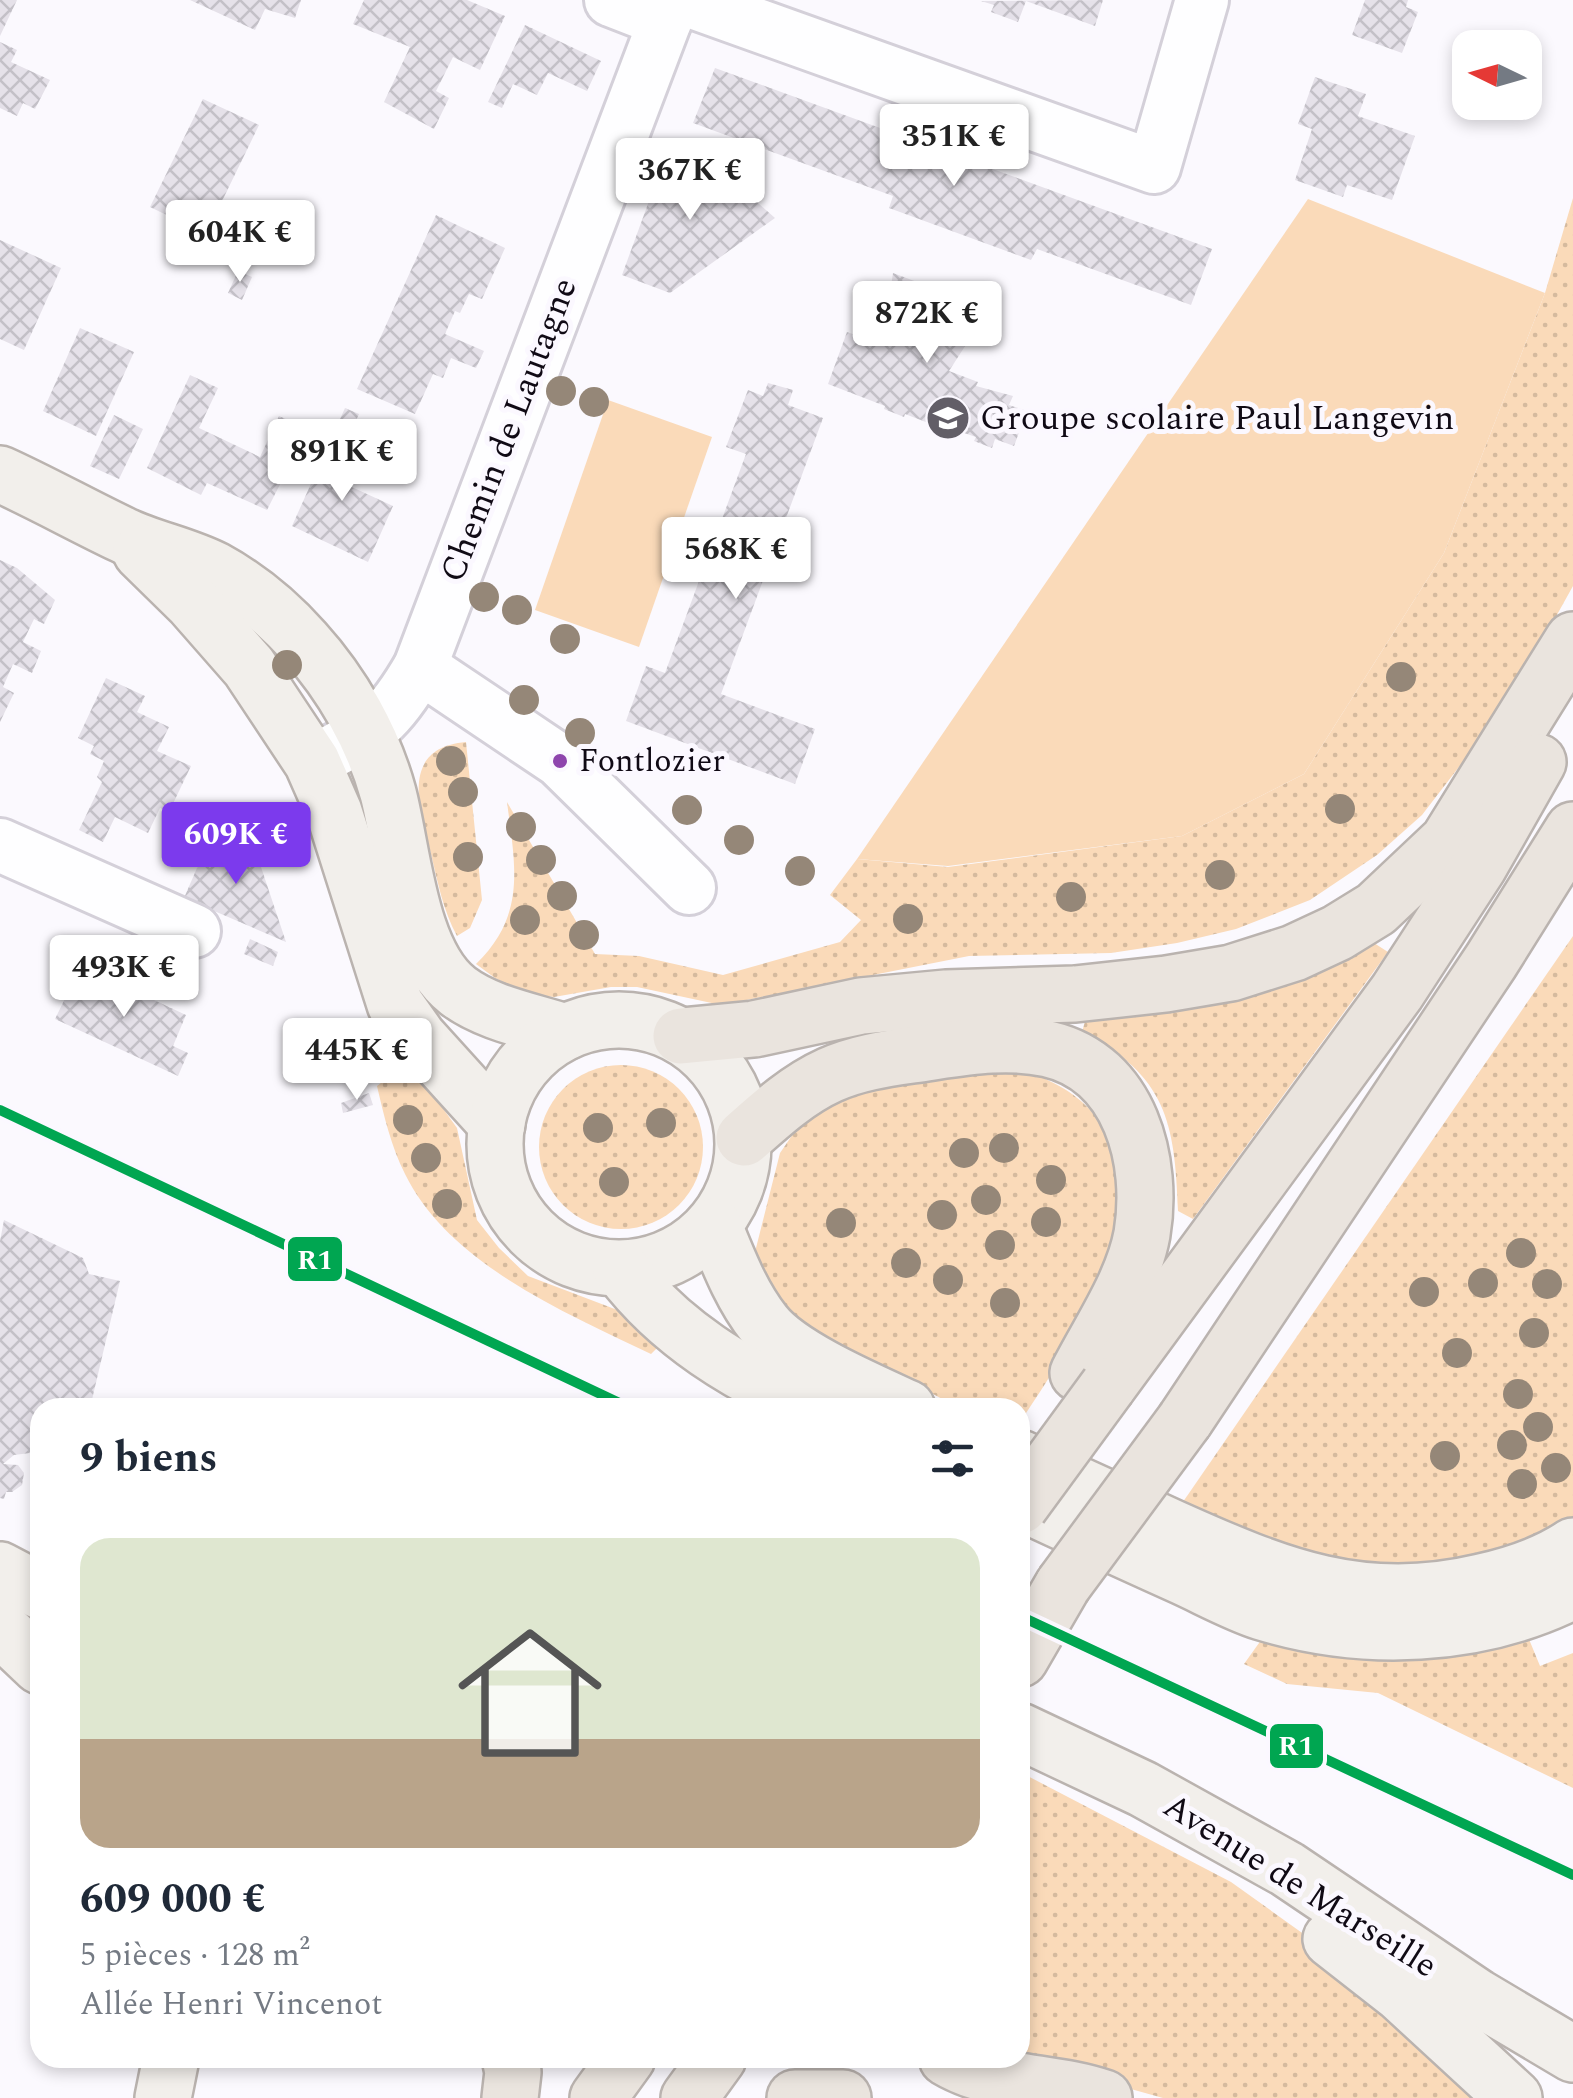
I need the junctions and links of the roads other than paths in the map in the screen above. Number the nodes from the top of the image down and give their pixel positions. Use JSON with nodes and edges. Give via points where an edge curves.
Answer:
{"nodes":[{"id":1,"x":611,"y":0,"type":"edge"},
{"id":2,"x":1202,"y":0,"type":"edge"},
{"id":3,"x":675,"y":7,"type":"edge"},
{"id":4,"x":0,"y":474,"type":"edge"},
{"id":5,"x":124,"y":536,"type":"junction"},
{"id":6,"x":1573,"y":640,"type":"edge"},
{"id":7,"x":420,"y":667,"type":"junction"},
{"id":8,"x":1573,"y":692,"type":"edge"},
{"id":9,"x":366,"y":734,"type":"junction"},
{"id":10,"x":312,"y":762,"type":"junction"},
{"id":11,"x":1573,"y":830,"type":"edge"},
{"id":12,"x":0,"y":845,"type":"edge"},
{"id":13,"x":1573,"y":878,"type":"edge"},
{"id":14,"x":689,"y":888,"type":"dead end"},
{"id":15,"x":194,"y":931,"type":"dead end"},
{"id":16,"x":565,"y":1032,"type":"junction"},
{"id":17,"x":681,"y":1036,"type":"junction"},
{"id":18,"x":496,"y":1124,"type":"junction"},
{"id":19,"x":744,"y":1138,"type":"junction"},
{"id":20,"x":1338,"y":1191,"type":"junction"},
{"id":21,"x":714,"y":1226,"type":"junction"},
{"id":22,"x":621,"y":1270,"type":"junction"},
{"id":23,"x":1093,"y":1380,"type":"junction"},
{"id":24,"x":793,"y":1398,"type":"edge"},
{"id":25,"x":887,"y":1398,"type":"edge"},
{"id":26,"x":1030,"y":1463,"type":"edge"},
{"id":27,"x":1030,"y":1475,"type":"edge"},
{"id":28,"x":1030,"y":1487,"type":"edge"},
{"id":29,"x":1030,"y":1508,"type":"edge"},
{"id":30,"x":1573,"y":1546,"type":"edge"},
{"id":31,"x":0,"y":1570,"type":"edge"},
{"id":32,"x":1063,"y":1585,"type":"junction"},
{"id":33,"x":30,"y":1586,"type":"edge"},
{"id":34,"x":1573,"y":1591,"type":"edge"},
{"id":35,"x":0,"y":1628,"type":"edge"},
{"id":36,"x":1030,"y":1630,"type":"edge"},
{"id":37,"x":1030,"y":1641,"type":"edge"},
{"id":38,"x":30,"y":1656,"type":"edge"},
{"id":39,"x":1030,"y":1736,"type":"edge"},
{"id":40,"x":1030,"y":1759,"type":"edge"},
{"id":41,"x":1573,"y":2054,"type":"edge"},
{"id":42,"x":169,"y":2068,"type":"edge"},
{"id":43,"x":512,"y":2068,"type":"edge"},
{"id":44,"x":620,"y":2068,"type":"edge"},
{"id":45,"x":711,"y":2068,"type":"edge"},
{"id":46,"x":970,"y":2068,"type":"edge"},
{"id":47,"x":163,"y":2098,"type":"edge"},
{"id":48,"x":510,"y":2098,"type":"edge"},
{"id":49,"x":598,"y":2098,"type":"edge"},
{"id":50,"x":689,"y":2098,"type":"edge"},
{"id":51,"x":795,"y":2098,"type":"edge"},
{"id":52,"x":843,"y":2098,"type":"edge"},
{"id":53,"x":1104,"y":2098,"type":"edge"},
{"id":54,"x":1514,"y":2098,"type":"edge"}],
"edges":[{"from":1,"to":3,"type":"street"},
{"from":2,"to":3,"type":"street","via":[[1154,168]]},
{"from":3,"to":7,"type":"street","name":"Chemin de Lautagne"},
{"from":4,"to":5,"type":"main road"},
{"from":5,"to":9,"type":"main road","via":[[214,570],[264,603],[342,690]]},
{"from":5,"to":10,"type":"main road","via":[[248,668]]},
{"from":6,"to":17,"type":"highway","via":[[1448,841],[1376,909],[1294,953],[1166,984],[861,1006],[754,1029]]},
{"from":7,"to":9,"type":"street","name":"Chemin de Lautagne","via":[[400,702]]},
{"from":7,"to":14,"type":"street","via":[[560,761]]},
{"from":8,"to":23,"type":"highway","via":[[1527,785],[1396,992]]},
{"from":9,"to":10,"type":"street","name":"Chemin de Lautagne"},
{"from":9,"to":16,"type":"main road","via":[[388,791],[420,934],[441,970],[456,990],[481,1004]]},
{"from":10,"to":18,"type":"main road","via":[[395,1004]]},
{"from":11,"to":20,"type":"highway"},
{"from":12,"to":15,"type":"street"},
{"from":13,"to":20,"type":"highway"},
{"from":16,"to":17,"type":"main road","via":[[623,1020]]},
{"from":16,"to":18,"type":"main road","via":[[533,1055],[509,1086]]},
{"from":17,"to":19,"type":"main road","via":[[725,1079]]},
{"from":18,"to":22,"type":"main road","via":[[496,1160],[524,1226],[552,1250]]},
{"from":19,"to":21,"type":"main road","via":[[731,1200]]},
{"from":19,"to":23,"type":"highway","via":[[798,1092],[858,1064],[1004,1044],[1050,1050],[1085,1067],[1117,1096],[1146,1169],[1141,1239]]},
{"from":20,"to":32,"type":"highway","bridge":true,"via":[[1185,1420]]},
{"from":21,"to":22,"type":"main road","via":[[671,1257]]},
{"from":21,"to":25,"type":"main road","via":[[766,1327],[800,1354]]},
{"from":22,"to":24,"type":"main road","via":[[641,1296],[712,1356]]},
{"from":23,"to":27,"type":"highway"},
{"from":23,"to":28,"type":"highway","bridge":true},
{"from":26,"to":30,"type":"main road","via":[[1260,1567],[1320,1584],[1439,1592],[1510,1575]]},
{"from":29,"to":34,"type":"main road","via":[[1259,1611],[1321,1627],[1445,1630],[1501,1619]]},
{"from":31,"to":33,"type":"main road"},
{"from":32,"to":36,"type":"highway"},
{"from":32,"to":37,"type":"highway"},
{"from":35,"to":38,"type":"main road"},
{"from":39,"to":41,"type":"main road","name":"Avenue de Marseille","via":[[1286,1869]]},
{"from":40,"to":54,"type":"main road","name":"Avenue de Marseille","via":[[1236,1865],[1400,1993]]},
{"from":42,"to":47,"type":"main road"},
{"from":43,"to":48,"type":"highway"},
{"from":44,"to":49,"type":"highway"},
{"from":45,"to":50,"type":"highway"},
{"from":46,"to":53,"type":"highway"},
{"from":51,"to":52,"type":"highway"}]}
